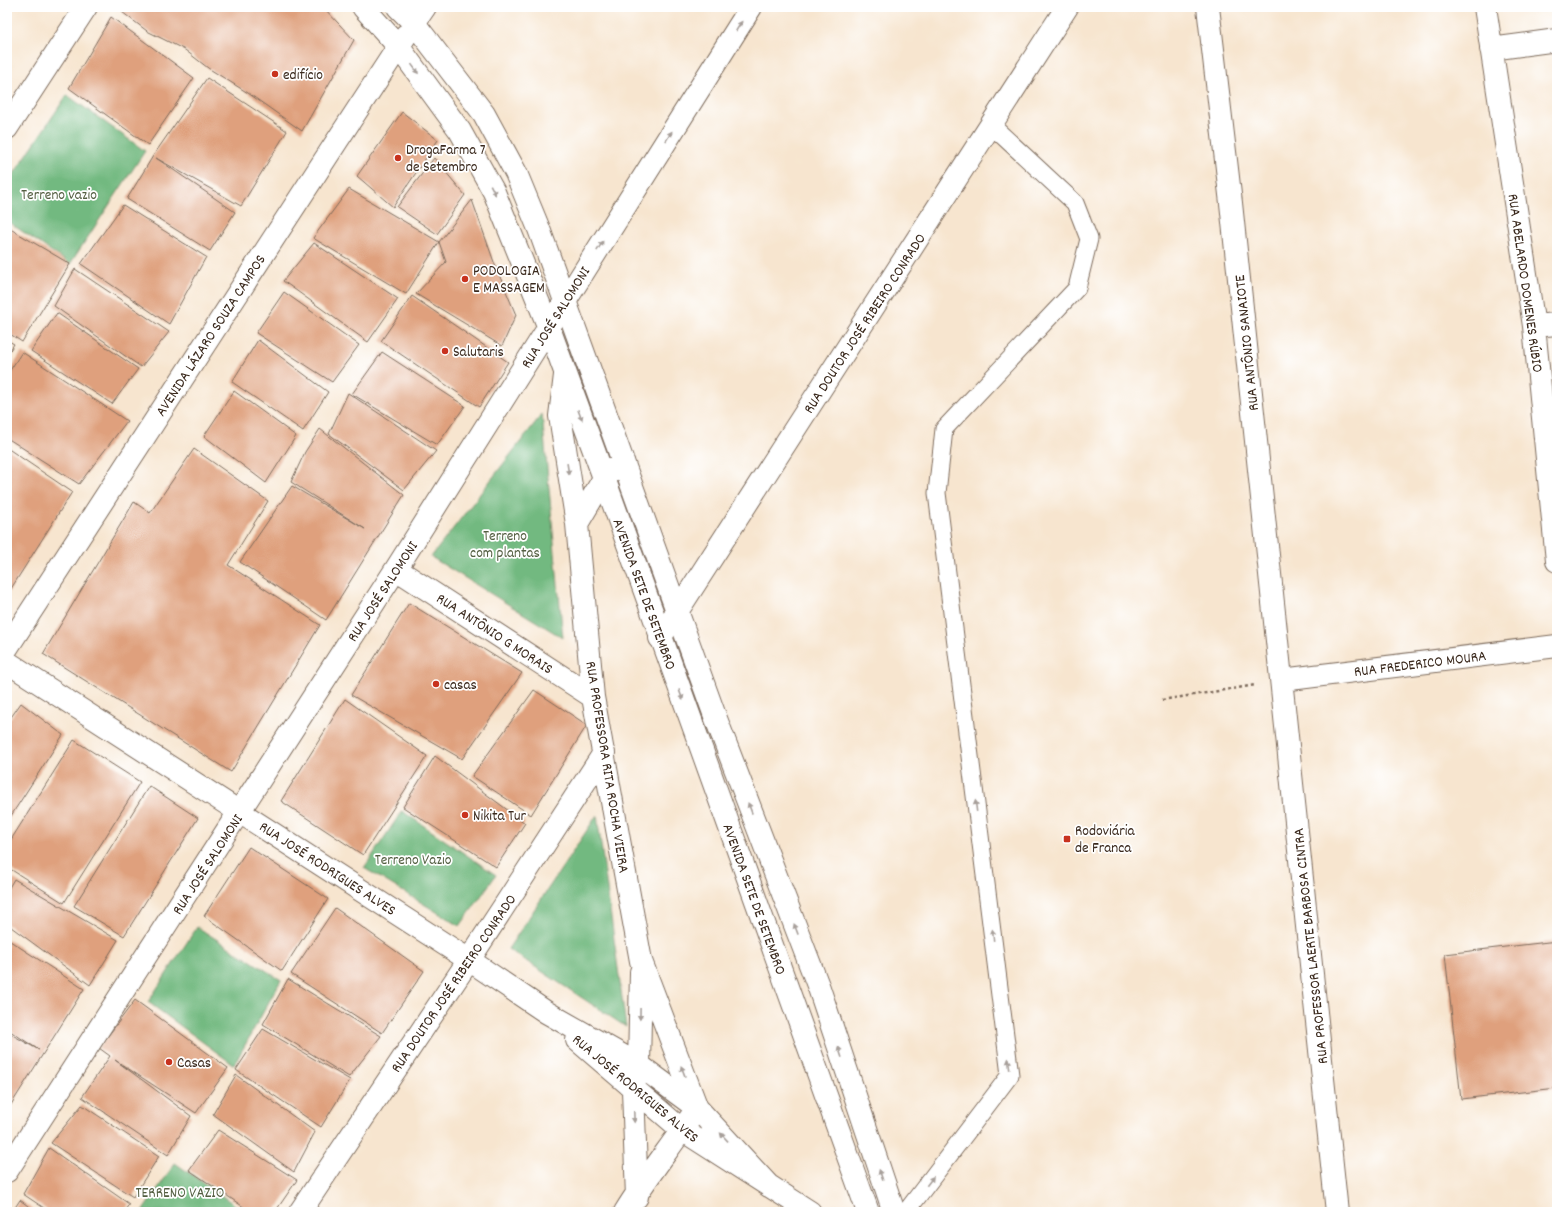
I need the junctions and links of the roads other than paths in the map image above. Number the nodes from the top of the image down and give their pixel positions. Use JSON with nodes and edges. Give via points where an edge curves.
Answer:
{"nodes":[{"id":1,"x":86,"y":7,"type":"edge"},
{"id":2,"x":362,"y":7,"type":"edge"},
{"id":3,"x":398,"y":7,"type":"edge"},
{"id":4,"x":751,"y":7,"type":"edge"},
{"id":5,"x":1067,"y":7,"type":"edge"},
{"id":6,"x":1208,"y":7,"type":"edge"},
{"id":7,"x":1485,"y":7,"type":"edge"},
{"id":8,"x":419,"y":15,"type":"edge"},
{"id":9,"x":1557,"y":40,"type":"edge"},
{"id":10,"x":398,"y":46,"type":"junction"},
{"id":11,"x":1491,"y":49,"type":"junction"},
{"id":12,"x":992,"y":125,"type":"junction"},
{"id":13,"x":7,"y":128,"type":"edge"},
{"id":14,"x":564,"y":302,"type":"junction"},
{"id":15,"x":1557,"y":324,"type":"edge"},
{"id":16,"x":1534,"y":326,"type":"junction"},
{"id":17,"x":549,"y":328,"type":"junction"},
{"id":18,"x":565,"y":374,"type":"junction"},
{"id":19,"x":623,"y":462,"type":"junction"},
{"id":20,"x":604,"y":478,"type":"junction"},
{"id":21,"x":577,"y":524,"type":"junction"},
{"id":22,"x":1557,"y":560,"type":"edge"},
{"id":23,"x":396,"y":569,"type":"junction"},
{"id":24,"x":677,"y":613,"type":"junction"},
{"id":25,"x":660,"y":638,"type":"junction"},
{"id":26,"x":1557,"y":646,"type":"edge"},
{"id":27,"x":7,"y":648,"type":"edge"},
{"id":28,"x":7,"y":662,"type":"edge"},
{"id":29,"x":1282,"y":680,"type":"junction"},
{"id":30,"x":594,"y":697,"type":"junction"},
{"id":31,"x":604,"y":753,"type":"junction"},
{"id":32,"x":240,"y":812,"type":"junction"},
{"id":33,"x":469,"y":960,"type":"junction"},
{"id":34,"x":641,"y":961,"type":"junction"},
{"id":35,"x":546,"y":1012,"type":"junction"},
{"id":36,"x":640,"y":1065,"type":"junction"},
{"id":37,"x":633,"y":1090,"type":"junction"},
{"id":38,"x":697,"y":1108,"type":"junction"},
{"id":39,"x":682,"y":1130,"type":"junction"},
{"id":40,"x":7,"y":1171,"type":"edge"},
{"id":41,"x":769,"y":1186,"type":"junction"},
{"id":42,"x":638,"y":1202,"type":"edge"},
{"id":43,"x":300,"y":1212,"type":"edge"},
{"id":44,"x":625,"y":1212,"type":"edge"},
{"id":45,"x":810,"y":1212,"type":"edge"},
{"id":46,"x":868,"y":1212,"type":"edge"},
{"id":47,"x":894,"y":1212,"type":"edge"},
{"id":48,"x":906,"y":1212,"type":"edge"},
{"id":49,"x":1337,"y":1212,"type":"edge"}],
"edges":[{"from":1,"to":13,"type":"street"},
{"from":2,"to":10,"type":"street","name":"AVENIDA SETE DE SETEMBRO"},
{"from":3,"to":8,"type":"street","name":"AVENIDA SETE DE SETEMBRO"},
{"from":14,"to":4,"type":"street","name":"RUA JOSÉ SALOMONI","one_way":true},
{"from":5,"to":12,"type":"street","name":"RUA DOUTOR JOSÉ RIBEIRO CONRADO"},
{"from":6,"to":29,"type":"street","name":"RUA ANTÔNIO SANAIOTE"},
{"from":7,"to":11,"type":"street","name":"RUA ABELARDO DOMENES RÚBIO"},
{"from":8,"to":10,"type":"street","name":"AVENIDA LÁZARO SOUZA CAMPOS"},
{"from":8,"to":14,"type":"street","name":"AVENIDA SETE DE SETEMBRO","via":[[484,114],[516,173],[539,229]]},
{"from":9,"to":11,"type":"street"},
{"from":10,"to":17,"type":"street","name":"AVENIDA SETE DE SETEMBRO","one_way":true,"via":[[460,131],[494,192]]},
{"from":10,"to":27,"type":"street","name":"AVENIDA LÁZARO SOUZA CAMPOS"},
{"from":11,"to":16,"type":"street","name":"RUA ABELARDO DOMENES RÚBIO"},
{"from":12,"to":24,"type":"street","name":"RUA DOUTOR JOSÉ RIBEIRO CONRADO"},
{"from":48,"to":12,"type":"lane","one_way":true,"via":[[1010,1075],[937,493],[944,429],[1077,288],[1089,239],[1075,203]]},
{"from":14,"to":17,"type":"street","name":"RUA JOSÉ SALOMONI"},
{"from":14,"to":19,"type":"street","name":"AVENIDA SETE DE SETEMBRO"},
{"from":15,"to":16,"type":"street"},
{"from":16,"to":22,"type":"street","name":"RUA ABELARDO DOMENES RÚBIO"},
{"from":17,"to":18,"type":"street","name":"AVENIDA SETE DE SETEMBRO"},
{"from":17,"to":23,"type":"street","name":"RUA JOSÉ SALOMONI"},
{"from":18,"to":20,"type":"street","name":"AVENIDA SETE DE SETEMBRO","one_way":true},
{"from":18,"to":21,"type":"street","name":"RUA PROFESSORA RITA ROCHA VIEIRA","one_way":true,"via":[[560,416]]},
{"from":19,"to":20,"type":"street"},
{"from":19,"to":24,"type":"street","name":"AVENIDA SETE DE SETEMBRO"},
{"from":20,"to":21,"type":"street"},
{"from":20,"to":25,"type":"street","name":"AVENIDA SETE DE SETEMBRO"},
{"from":21,"to":30,"type":"street","name":"RUA PROFESSORA RITA ROCHA VIEIRA"},
{"from":23,"to":30,"type":"street","name":"RUA ANTÔNIO G MORAIS"},
{"from":23,"to":32,"type":"street","name":"RUA JOSÉ SALOMONI"},
{"from":24,"to":25,"type":"street","name":"RUA DOUTOR JOSÉ RIBEIRO CONRADO"},
{"from":47,"to":24,"type":"street","name":"AVENIDA SETE DE SETEMBRO","one_way":true,"via":[[819,988]]},
{"from":25,"to":46,"type":"street","name":"AVENIDA SETE DE SETEMBRO","one_way":true},
{"from":26,"to":29,"type":"street","name":"RUA FREDERICO MOURA"},
{"from":28,"to":32,"type":"street","name":"RUA JOSÉ RODRIGUES ALVES"},
{"from":29,"to":49,"type":"street","name":"RUA PROFESSOR LAERTE BARBOSA CINTRA"},
{"from":30,"to":31,"type":"street","name":"RUA PROFESSORA RITA ROCHA VIEIRA"},
{"from":31,"to":33,"type":"street","name":"RUA DOUTOR JOSÉ RIBEIRO CONRADO"},
{"from":31,"to":34,"type":"street","name":"RUA PROFESSORA RITA ROCHA VIEIRA"},
{"from":32,"to":33,"type":"street","name":"RUA JOSÉ RODRIGUES ALVES"},
{"from":32,"to":40,"type":"street","name":"RUA JOSÉ SALOMONI"},
{"from":33,"to":35,"type":"street","name":"RUA JOSÉ RODRIGUES ALVES"},
{"from":33,"to":43,"type":"street","name":"RUA DOUTOR JOSÉ RIBEIRO CONRADO"},
{"from":34,"to":36,"type":"street","name":"RUA PROFESSORA RITA ROCHA VIEIRA","one_way":true},
{"from":38,"to":34,"type":"street","name":"RUA PROFESSORA RITA ROCHA VIEIRA","one_way":true},
{"from":35,"to":36,"type":"street","name":"RUA JOSÉ RODRIGUES ALVES"},
{"from":35,"to":37,"type":"street","name":"RUA JOSÉ RODRIGUES ALVES"},
{"from":36,"to":37,"type":"street","name":"RUA PROFESSORA RITA ROCHA VIEIRA"},
{"from":36,"to":38,"type":"street","name":"RUA JOSÉ RODRIGUES ALVES"},
{"from":37,"to":39,"type":"street","name":"RUA JOSÉ RODRIGUES ALVES"},
{"from":37,"to":42,"type":"street","name":"RUA PROFESSORA RITA ROCHA VIEIRA","one_way":true},
{"from":38,"to":39,"type":"street"},
{"from":41,"to":38,"type":"street","name":"RUA JOSÉ RODRIGUES ALVES","one_way":true},
{"from":39,"to":41,"type":"street","name":"RUA JOSÉ RODRIGUES ALVES"},
{"from":39,"to":42,"type":"street"},
{"from":41,"to":45,"type":"street","name":"RUA JOSÉ RODRIGUES ALVES"},
{"from":42,"to":44,"type":"street"}]}
